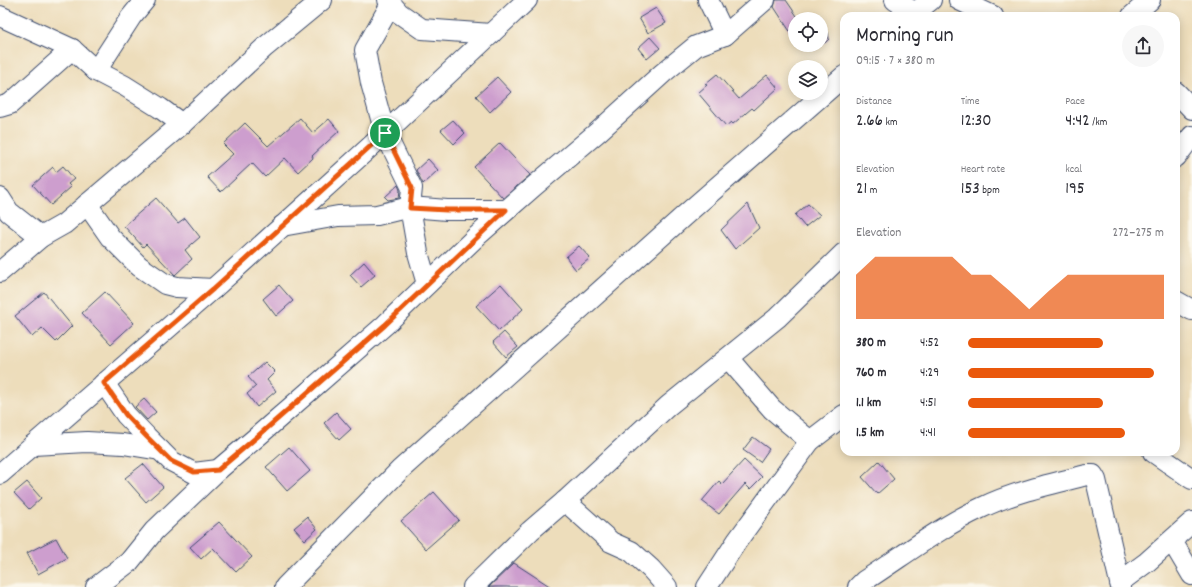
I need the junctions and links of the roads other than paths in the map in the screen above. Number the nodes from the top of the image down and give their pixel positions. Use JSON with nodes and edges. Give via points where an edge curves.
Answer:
{"nodes":[{"id":1,"x":145,"y":0,"type":"edge"},
{"id":2,"x":322,"y":0,"type":"edge"},
{"id":3,"x":527,"y":0,"type":"edge"},
{"id":4,"x":708,"y":0,"type":"edge"},
{"id":5,"x":765,"y":0,"type":"edge"},
{"id":6,"x":895,"y":0,"type":"edge"},
{"id":7,"x":931,"y":0,"type":"edge"},
{"id":8,"x":959,"y":0,"type":"edge"},
{"id":9,"x":1150,"y":0,"type":"edge"},
{"id":10,"x":390,"y":2,"type":"edge"},
{"id":11,"x":910,"y":12,"type":"edge"},
{"id":12,"x":916,"y":12,"type":"edge"},
{"id":13,"x":984,"y":12,"type":"edge"},
{"id":14,"x":1136,"y":12,"type":"edge"},
{"id":15,"x":0,"y":16,"type":"edge"},
{"id":16,"x":491,"y":34,"type":"junction"},
{"id":17,"x":725,"y":35,"type":"junction"},
{"id":18,"x":72,"y":49,"type":"junction"},
{"id":19,"x":96,"y":71,"type":"junction"},
{"id":20,"x":840,"y":79,"type":"edge"},
{"id":21,"x":1180,"y":96,"type":"edge"},
{"id":22,"x":0,"y":108,"type":"edge"},
{"id":23,"x":1192,"y":109,"type":"edge"},
{"id":24,"x":182,"y":124,"type":"junction"},
{"id":25,"x":385,"y":133,"type":"junction"},
{"id":26,"x":1192,"y":136,"type":"edge"},
{"id":27,"x":1180,"y":152,"type":"edge"},
{"id":28,"x":87,"y":204,"type":"junction"},
{"id":29,"x":3,"y":205,"type":"edge"},
{"id":30,"x":410,"y":208,"type":"junction"},
{"id":31,"x":506,"y":210,"type":"junction"},
{"id":32,"x":282,"y":226,"type":"junction"},
{"id":33,"x":41,"y":238,"type":"junction"},
{"id":34,"x":840,"y":257,"type":"edge"},
{"id":35,"x":0,"y":272,"type":"edge"},
{"id":36,"x":427,"y":284,"type":"junction"},
{"id":37,"x":213,"y":289,"type":"junction"},
{"id":38,"x":728,"y":358,"type":"junction"},
{"id":39,"x":104,"y":383,"type":"junction"},
{"id":40,"x":840,"y":418,"type":"edge"},
{"id":41,"x":810,"y":441,"type":"junction"},
{"id":42,"x":33,"y":445,"type":"junction"},
{"id":43,"x":160,"y":450,"type":"junction"},
{"id":44,"x":1159,"y":456,"type":"edge"},
{"id":45,"x":218,"y":470,"type":"junction"},
{"id":46,"x":0,"y":474,"type":"edge"},
{"id":47,"x":1192,"y":479,"type":"edge"},
{"id":48,"x":565,"y":501,"type":"junction"},
{"id":49,"x":1192,"y":522,"type":"edge"},
{"id":50,"x":1172,"y":541,"type":"junction"},
{"id":51,"x":1192,"y":575,"type":"edge"},
{"id":52,"x":1121,"y":584,"type":"edge"},
{"id":53,"x":96,"y":587,"type":"edge"},
{"id":54,"x":285,"y":587,"type":"edge"},
{"id":55,"x":474,"y":587,"type":"edge"},
{"id":56,"x":667,"y":587,"type":"edge"},
{"id":57,"x":708,"y":587,"type":"edge"},
{"id":58,"x":858,"y":587,"type":"edge"}],
"edges":[{"from":1,"to":19,"type":"street"},
{"from":2,"to":24,"type":"street","via":[[265,47]]},
{"from":3,"to":16,"type":"street"},
{"from":4,"to":17,"type":"street"},
{"from":5,"to":17,"type":"street"},
{"from":6,"to":11,"type":"street"},
{"from":7,"to":12,"type":"street"},
{"from":8,"to":13,"type":"street"},
{"from":9,"to":14,"type":"street"},
{"from":10,"to":16,"type":"street","via":[[399,13],[422,29]]},
{"from":10,"to":25,"type":"street","via":[[365,50]]},
{"from":15,"to":18,"type":"street"},
{"from":16,"to":25,"type":"street"},
{"from":17,"to":31,"type":"street","via":[[696,46]]},
{"from":18,"to":19,"type":"street"},
{"from":18,"to":22,"type":"street","via":[[10,104]]},
{"from":19,"to":24,"type":"street","via":[[160,108]]},
{"from":20,"to":54,"type":"street","via":[[400,470]]},
{"from":21,"to":23,"type":"street"},
{"from":24,"to":28,"type":"street"},
{"from":25,"to":30,"type":"street","via":[[412,188]]},
{"from":25,"to":32,"type":"street"},
{"from":26,"to":27,"type":"street"},
{"from":28,"to":33,"type":"street","via":[[64,224]]},
{"from":28,"to":37,"type":"street","via":[[110,237],[139,266],[165,284]]},
{"from":29,"to":33,"type":"street"},
{"from":30,"to":31,"type":"street"},
{"from":30,"to":32,"type":"street","via":[[377,215],[338,216]]},
{"from":30,"to":36,"type":"street","via":[[418,253]]},
{"from":31,"to":36,"type":"street"},
{"from":32,"to":37,"type":"street"},
{"from":33,"to":35,"type":"street"},
{"from":34,"to":38,"type":"street","via":[[777,318]]},
{"from":36,"to":45,"type":"street","via":[[385,325]]},
{"from":37,"to":39,"type":"street"},
{"from":38,"to":41,"type":"street","via":[[772,409]]},
{"from":38,"to":48,"type":"street","via":[[668,406]]},
{"from":39,"to":42,"type":"street"},
{"from":39,"to":43,"type":"street","via":[[126,415]]},
{"from":40,"to":41,"type":"street"},
{"from":41,"to":57,"type":"street","via":[[737,541]]},
{"from":42,"to":43,"type":"street","via":[[87,442]]},
{"from":42,"to":46,"type":"street"},
{"from":43,"to":45,"type":"street","via":[[171,461],[194,472]]},
{"from":44,"to":47,"type":"street"},
{"from":45,"to":53,"type":"street","via":[[154,531],[129,562]]},
{"from":48,"to":55,"type":"street","via":[[530,530]]},
{"from":48,"to":56,"type":"street","via":[[611,542],[631,551]]},
{"from":49,"to":50,"type":"street"},
{"from":50,"to":51,"type":"street"},
{"from":50,"to":52,"type":"street"},
{"from":52,"to":58,"type":"street","via":[[1096,480],[1093,475],[1087,475],[1040,487],[981,508],[943,529]]}]}
